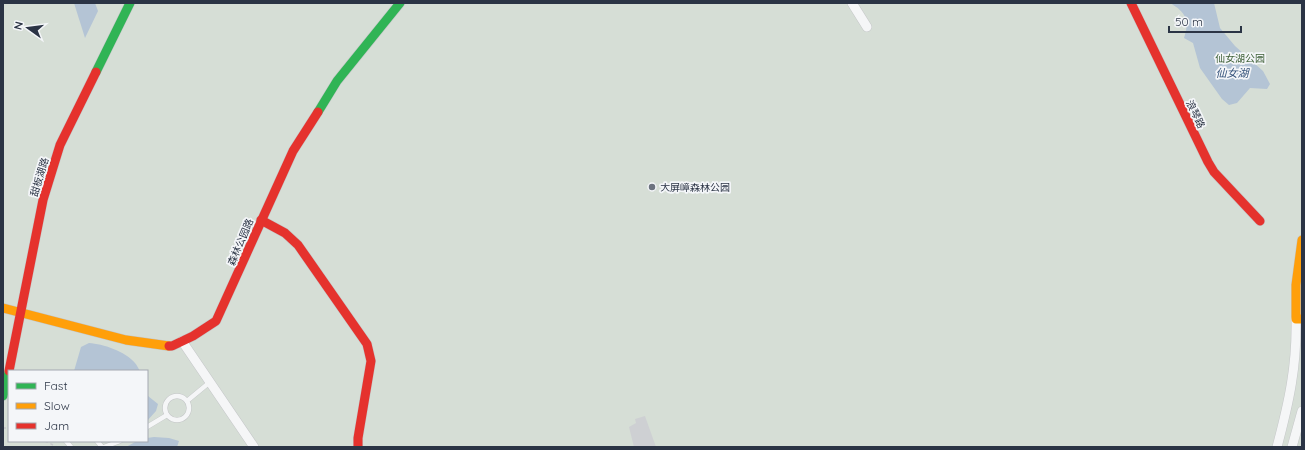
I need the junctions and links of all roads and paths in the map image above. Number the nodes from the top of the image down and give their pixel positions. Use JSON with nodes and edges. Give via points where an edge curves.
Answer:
{"nodes":[{"id":1,"x":130,"y":3,"type":"edge"},
{"id":2,"x":400,"y":3,"type":"edge"},
{"id":3,"x":852,"y":3,"type":"edge"},
{"id":4,"x":1131,"y":3,"type":"edge"},
{"id":5,"x":867,"y":27,"type":"dead end"},
{"id":6,"x":261,"y":220,"type":"junction"},
{"id":7,"x":1260,"y":222,"type":"dead end"},
{"id":8,"x":1302,"y":240,"type":"edge"},
{"id":9,"x":3,"y":308,"type":"edge"},
{"id":10,"x":21,"y":313,"type":"junction"},
{"id":11,"x":1299,"y":319,"type":"edge"},
{"id":12,"x":182,"y":341,"type":"junction"},
{"id":13,"x":9,"y":370,"type":"edge"},
{"id":14,"x":8,"y":376,"type":"edge"},
{"id":15,"x":210,"y":382,"type":"junction"},
{"id":16,"x":3,"y":396,"type":"edge"},
{"id":17,"x":187,"y":401,"type":"junction"},
{"id":18,"x":1302,"y":411,"type":"edge"},
{"id":19,"x":167,"y":416,"type":"junction"},
{"id":20,"x":148,"y":426,"type":"edge"},
{"id":21,"x":47,"y":442,"type":"edge"},
{"id":22,"x":117,"y":442,"type":"edge"},
{"id":23,"x":58,"y":447,"type":"edge"},
{"id":24,"x":103,"y":447,"type":"edge"},
{"id":25,"x":254,"y":447,"type":"edge"},
{"id":26,"x":358,"y":447,"type":"edge"},
{"id":27,"x":1277,"y":447,"type":"edge"},
{"id":28,"x":1292,"y":447,"type":"edge"}],
"edges":[{"from":1,"to":10,"type":"street","name":"甜板湖路","via":[[60,145],[43,200]]},
{"from":2,"to":6,"type":"street","name":"森林公园路","via":[[337,81],[293,151]]},
{"from":3,"to":5,"type":"street"},
{"from":4,"to":7,"type":"street","name":"浪琴路","via":[[1208,162],[1214,172]]},
{"from":6,"to":12,"type":"street","name":"森林公园路","via":[[216,321]]},
{"from":6,"to":26,"type":"street","via":[[286,233],[298,245],[367,344],[370,361]]},
{"from":8,"to":11,"type":"street","via":[[1296,285]]},
{"from":9,"to":10,"type":"street","name":"森林公园路"},
{"from":10,"to":12,"type":"street","name":"森林公园路","via":[[126,340],[172,346]]},
{"from":10,"to":13,"type":"street","name":"甜板湖路"},
{"from":11,"to":27,"type":"street","via":[[1295,367]]},
{"from":12,"to":15,"type":"street"},
{"from":14,"to":16,"type":"street","name":"甜板湖路"},
{"from":15,"to":17,"type":"lane"},
{"from":15,"to":25,"type":"street"},
{"from":17,"to":19,"type":"lane","via":[[190,410],[185,418],[177,421]]},
{"from":17,"to":19,"type":"lane","via":[[179,396],[170,397],[165,404]]},
{"from":18,"to":28,"type":"street"},
{"from":19,"to":20,"type":"lane"},
{"from":21,"to":23,"type":"path"},
{"from":22,"to":24,"type":"lane"}]}
